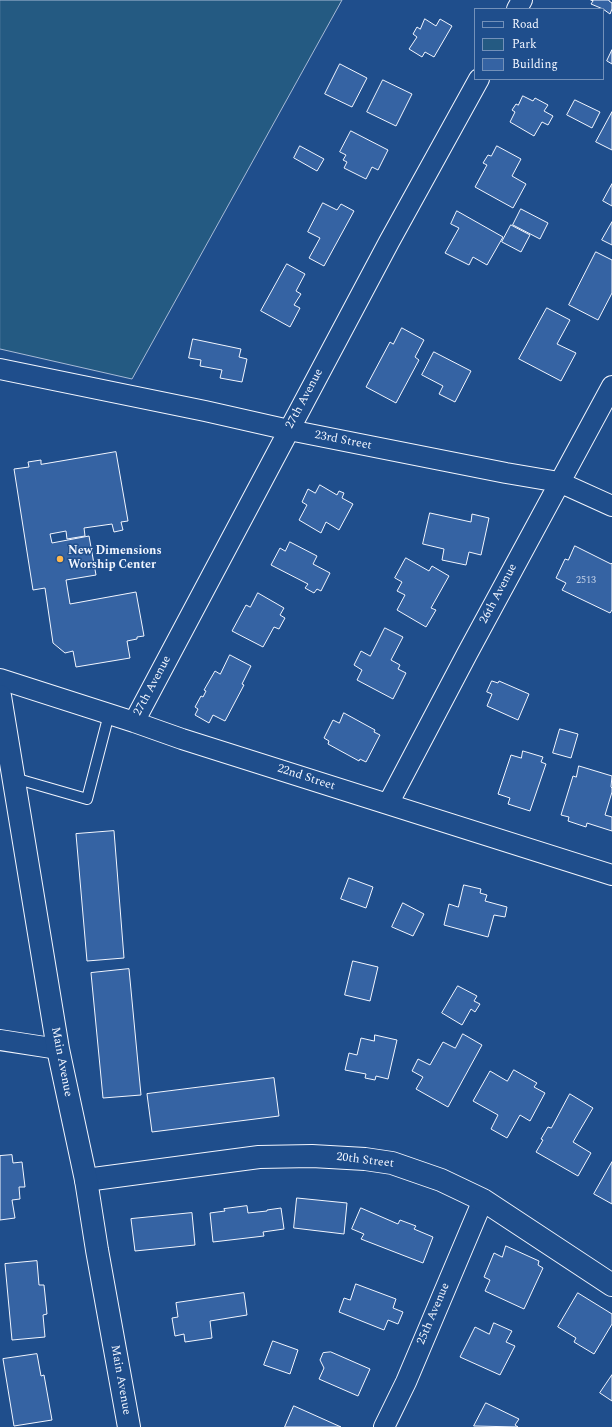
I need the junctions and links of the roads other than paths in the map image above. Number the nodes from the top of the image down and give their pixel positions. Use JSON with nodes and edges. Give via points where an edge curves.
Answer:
{"nodes":[{"id":1,"x":478,"y":80,"type":"edge"},
{"id":2,"x":0,"y":368,"type":"edge"},
{"id":3,"x":612,"y":386,"type":"edge"},
{"id":4,"x":289,"y":430,"type":"junction"},
{"id":5,"x":559,"y":482,"type":"junction"},
{"id":6,"x":612,"y":506,"type":"edge"},
{"id":7,"x":0,"y":679,"type":"edge"},
{"id":8,"x":0,"y":696,"type":"edge"},
{"id":9,"x":109,"y":714,"type":"junction"},
{"id":10,"x":134,"y":722,"type":"junction"},
{"id":11,"x":14,"y":778,"type":"junction"},
{"id":12,"x":388,"y":804,"type":"junction"},
{"id":13,"x":612,"y":875,"type":"edge"},
{"id":14,"x":0,"y":1040,"type":"edge"},
{"id":15,"x":58,"y":1049,"type":"junction"},
{"id":16,"x":86,"y":1180,"type":"junction"},
{"id":17,"x":483,"y":1200,"type":"junction"},
{"id":18,"x":612,"y":1286,"type":"edge"},
{"id":19,"x":129,"y":1427,"type":"edge"},
{"id":20,"x":384,"y":1427,"type":"edge"}],
"edges":[{"from":1,"to":4,"type":"street","name":"27th Avenue"},
{"from":2,"to":4,"type":"street","name":"23rd Street"},
{"from":3,"to":5,"type":"street","name":"26th Avenue"},
{"from":4,"to":5,"type":"street","name":"23rd Street"},
{"from":4,"to":10,"type":"street","name":"27th Avenue"},
{"from":5,"to":6,"type":"street","name":"23rd Street"},
{"from":5,"to":12,"type":"street","name":"26th Avenue"},
{"from":7,"to":9,"type":"street","name":"22nd Street"},
{"from":8,"to":11,"type":"main road","name":"Main Avenue"},
{"from":9,"to":10,"type":"street","name":"22nd Street"},
{"from":9,"to":11,"type":"lane","via":[[87,799]]},
{"from":10,"to":12,"type":"street","name":"22nd Street"},
{"from":11,"to":15,"type":"main road","name":"Main Avenue"},
{"from":12,"to":13,"type":"street","name":"22nd Street"},
{"from":14,"to":15,"type":"street"},
{"from":15,"to":16,"type":"main road","name":"Main Avenue"},
{"from":16,"to":17,"type":"main road","name":"20th Street","via":[[258,1157],[312,1156],[365,1159],[392,1164],[441,1180]]},
{"from":16,"to":19,"type":"main road","name":"Main Avenue"},
{"from":17,"to":18,"type":"main road","name":"20th Street"},
{"from":17,"to":20,"type":"street","name":"25th Avenue","via":[[406,1382]]}]}
